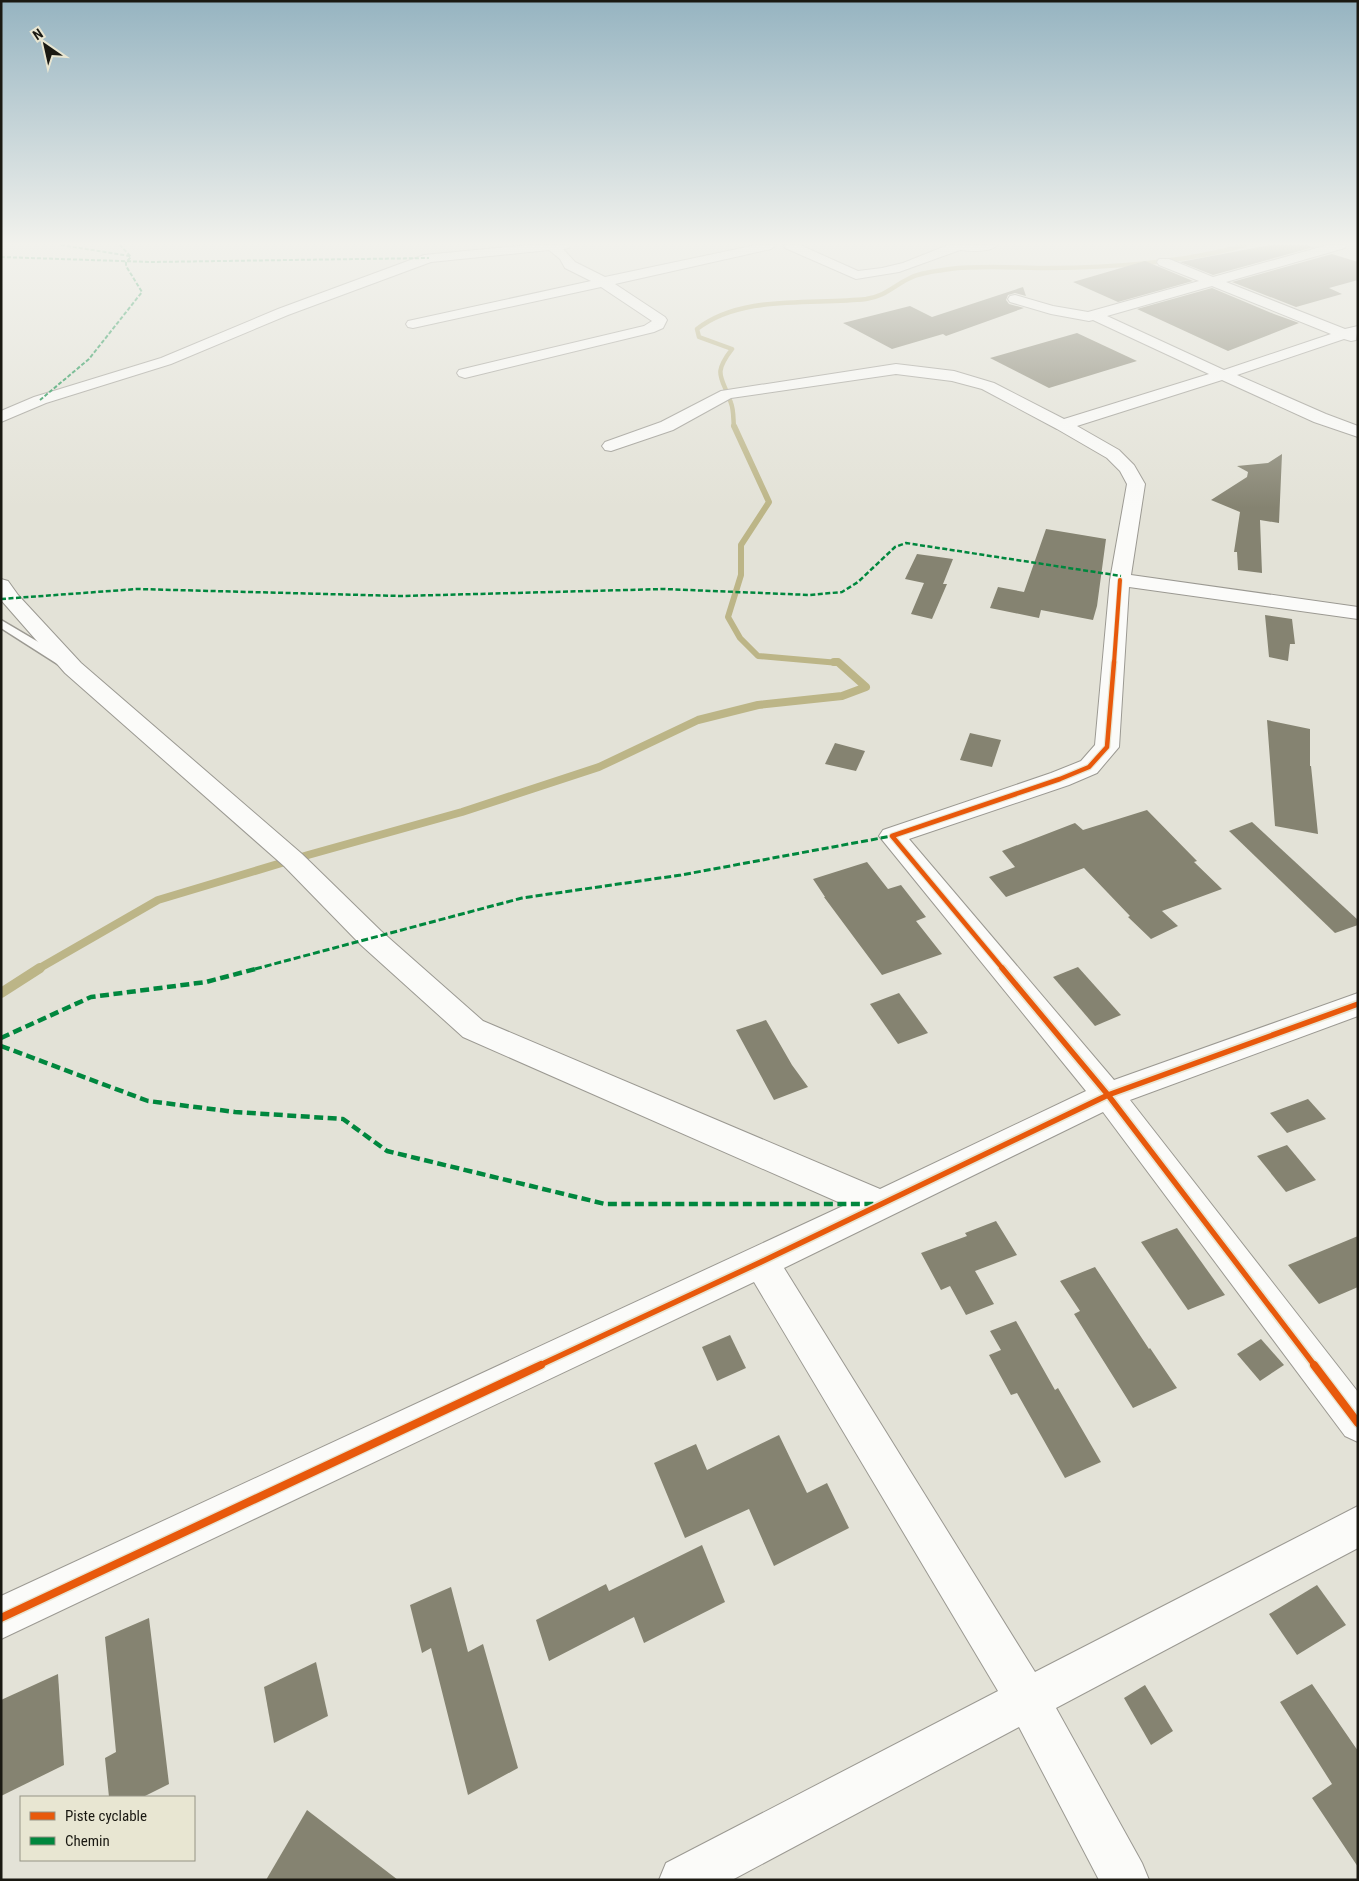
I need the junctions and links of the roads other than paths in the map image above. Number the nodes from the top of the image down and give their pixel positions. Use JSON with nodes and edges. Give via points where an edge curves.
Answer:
{"nodes":[{"id":1,"x":233,"y":333,"type":"edge"},
{"id":2,"x":633,"y":333,"type":"edge"},
{"id":3,"x":1132,"y":333,"type":"edge"},
{"id":4,"x":1353,"y":335,"type":"edge"},
{"id":5,"x":465,"y":372,"type":"dead end"},
{"id":6,"x":1223,"y":375,"type":"junction"},
{"id":7,"x":1,"y":417,"type":"edge"},
{"id":8,"x":1063,"y":424,"type":"junction"},
{"id":9,"x":1358,"y":432,"type":"edge"},
{"id":10,"x":611,"y":446,"type":"dead end"},
{"id":11,"x":1120,"y":580,"type":"junction"},
{"id":12,"x":1,"y":584,"type":"edge"},
{"id":13,"x":1358,"y":614,"type":"edge"},
{"id":14,"x":1,"y":623,"type":"edge"},
{"id":15,"x":73,"y":668,"type":"junction"},
{"id":16,"x":1358,"y":1004,"type":"edge"},
{"id":17,"x":1108,"y":1096,"type":"junction"},
{"id":18,"x":879,"y":1204,"type":"junction"},
{"id":19,"x":761,"y":1262,"type":"junction"},
{"id":20,"x":1358,"y":1423,"type":"edge"},
{"id":21,"x":1358,"y":1526,"type":"edge"},
{"id":22,"x":1,"y":1618,"type":"edge"},
{"id":23,"x":1028,"y":1700,"type":"junction"},
{"id":24,"x":683,"y":1880,"type":"edge"},
{"id":25,"x":1125,"y":1880,"type":"edge"}],
"edges":[{"from":1,"to":7,"type":"street","via":[[166,361],[40,400]]},
{"from":2,"to":5,"type":"street"},
{"from":3,"to":6,"type":"street"},
{"from":4,"to":6,"type":"street"},
{"from":6,"to":8,"type":"street"},
{"from":6,"to":9,"type":"street"},
{"from":8,"to":10,"type":"street","via":[[988,386],[954,376],[896,369],[727,394],[667,426]]},
{"from":8,"to":11,"type":"street","via":[[1112,454],[1128,469],[1136,484]]},
{"from":11,"to":13,"type":"street"},
{"from":11,"to":17,"type":"street","via":[[1107,748],[1089,767],[1060,779],[892,836]]},
{"from":12,"to":15,"type":"street"},
{"from":14,"to":15,"type":"lane"},
{"from":15,"to":18,"type":"street","via":[[293,860],[371,938],[472,1029]]},
{"from":16,"to":17,"type":"street"},
{"from":17,"to":18,"type":"street"},
{"from":17,"to":20,"type":"street"},
{"from":18,"to":19,"type":"street"},
{"from":19,"to":22,"type":"street"},
{"from":19,"to":23,"type":"street"},
{"from":21,"to":23,"type":"street"},
{"from":23,"to":24,"type":"street"},
{"from":23,"to":25,"type":"street"}]}
